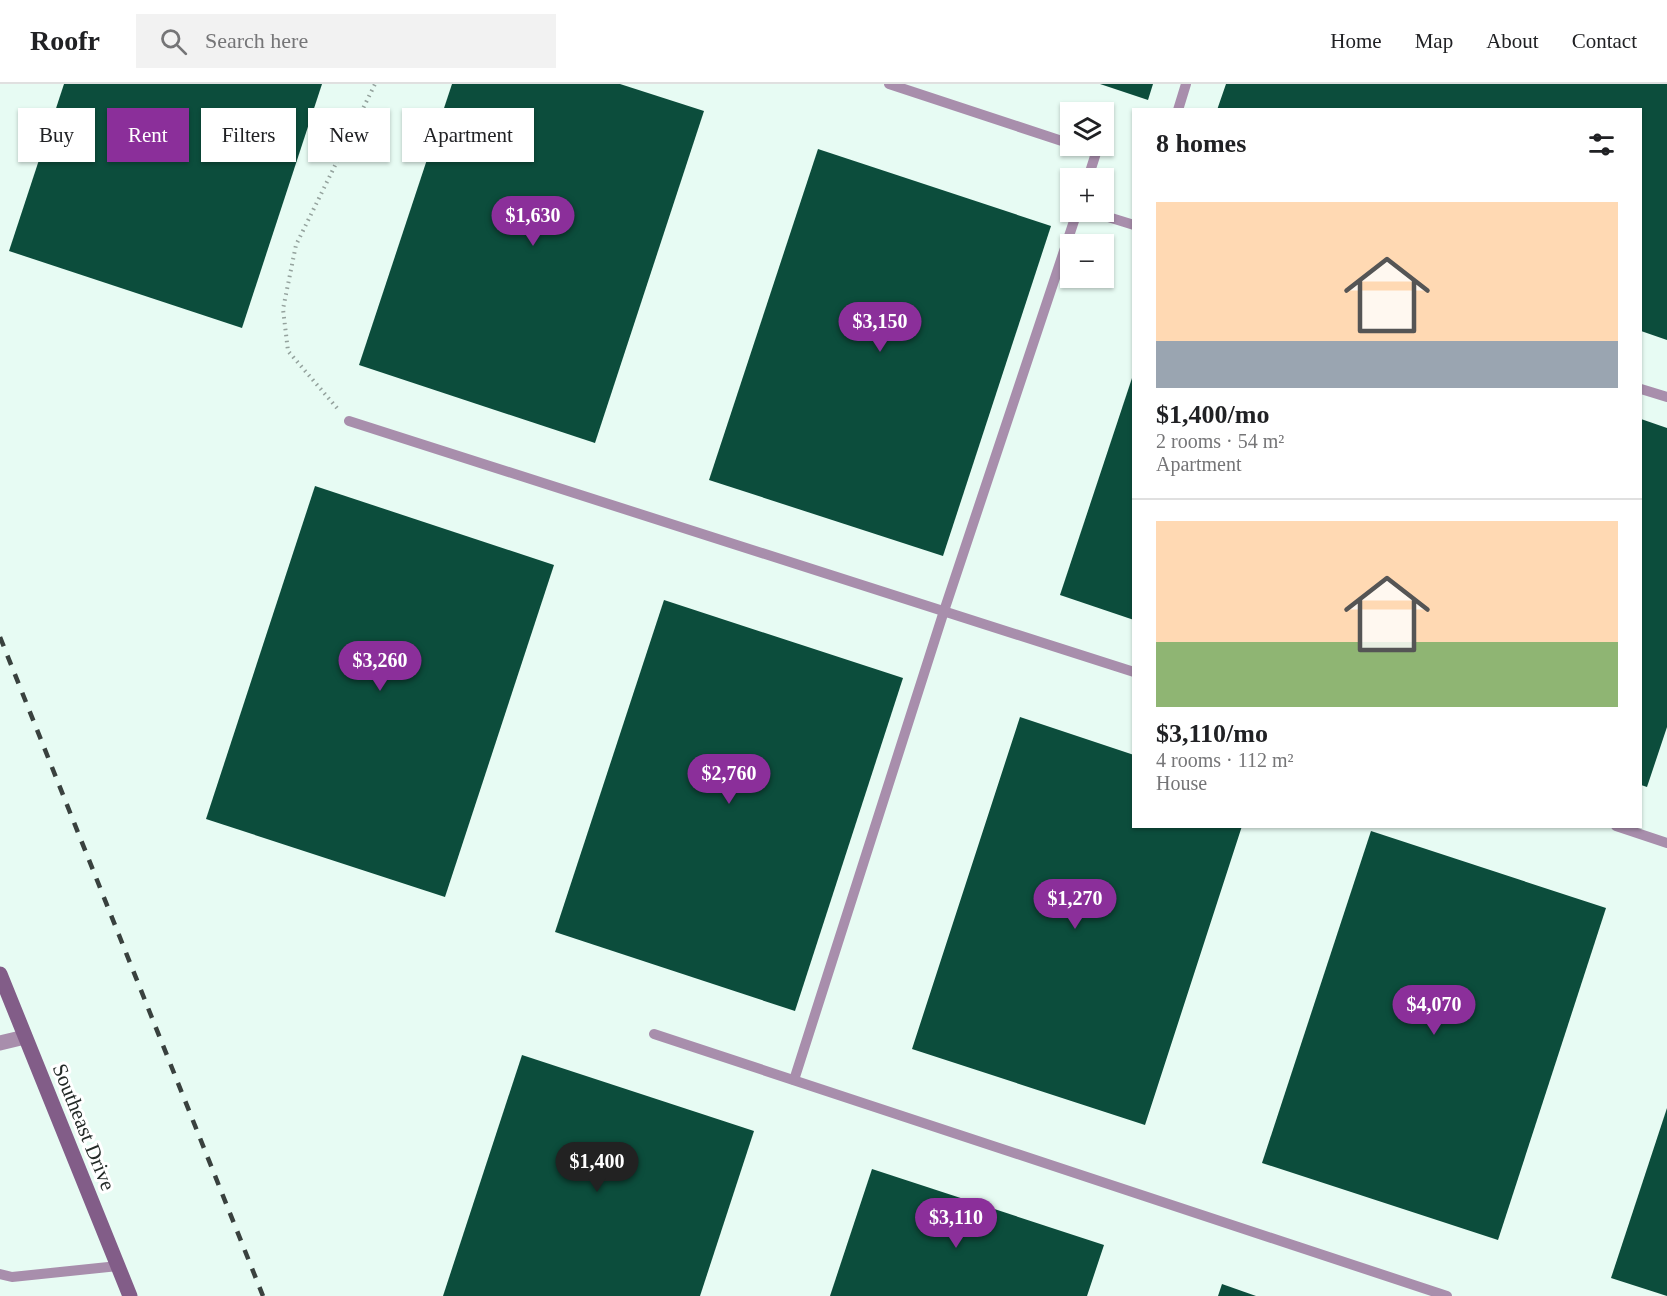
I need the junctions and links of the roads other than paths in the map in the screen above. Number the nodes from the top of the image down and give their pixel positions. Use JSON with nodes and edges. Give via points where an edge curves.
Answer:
{"nodes":[{"id":1,"x":889,"y":84,"type":"edge"},
{"id":2,"x":1186,"y":84,"type":"edge"},
{"id":3,"x":1179,"y":108,"type":"edge"},
{"id":4,"x":1060,"y":141,"type":"edge"},
{"id":5,"x":1114,"y":219,"type":"edge"},
{"id":6,"x":1074,"y":222,"type":"edge"},
{"id":7,"x":1132,"y":224,"type":"edge"},
{"id":8,"x":1642,"y":389,"type":"edge"},
{"id":9,"x":1667,"y":397,"type":"edge"},
{"id":10,"x":348,"y":421,"type":"road end"},
{"id":11,"x":944,"y":611,"type":"junction"},
{"id":12,"x":1132,"y":671,"type":"edge"},
{"id":13,"x":1622,"y":828,"type":"edge"},
{"id":14,"x":1667,"y":843,"type":"edge"},
{"id":15,"x":0,"y":974,"type":"edge"},
{"id":16,"x":654,"y":1034,"type":"dead end"},
{"id":17,"x":25,"y":1036,"type":"junction"},
{"id":18,"x":0,"y":1043,"type":"edge"},
{"id":19,"x":794,"y":1080,"type":"junction"},
{"id":20,"x":118,"y":1266,"type":"junction"},
{"id":21,"x":0,"y":1274,"type":"edge"},
{"id":22,"x":130,"y":1296,"type":"edge"},
{"id":23,"x":1447,"y":1296,"type":"edge"}],
"edges":[{"from":1,"to":4,"type":"lane"},
{"from":2,"to":3,"type":"lane"},
{"from":5,"to":7,"type":"lane"},
{"from":6,"to":11,"type":"lane"},
{"from":8,"to":9,"type":"lane"},
{"from":10,"to":11,"type":"lane"},
{"from":11,"to":12,"type":"lane"},
{"from":11,"to":19,"type":"lane"},
{"from":13,"to":14,"type":"lane"},
{"from":15,"to":17,"type":"main road","name":"Southeast Drive"},
{"from":16,"to":19,"type":"lane"},
{"from":17,"to":18,"type":"street"},
{"from":17,"to":20,"type":"main road","name":"Southeast Drive"},
{"from":19,"to":23,"type":"lane"},
{"from":20,"to":21,"type":"lane","via":[[12,1277]]},
{"from":20,"to":22,"type":"main road","name":"Southeast Drive"}]}
